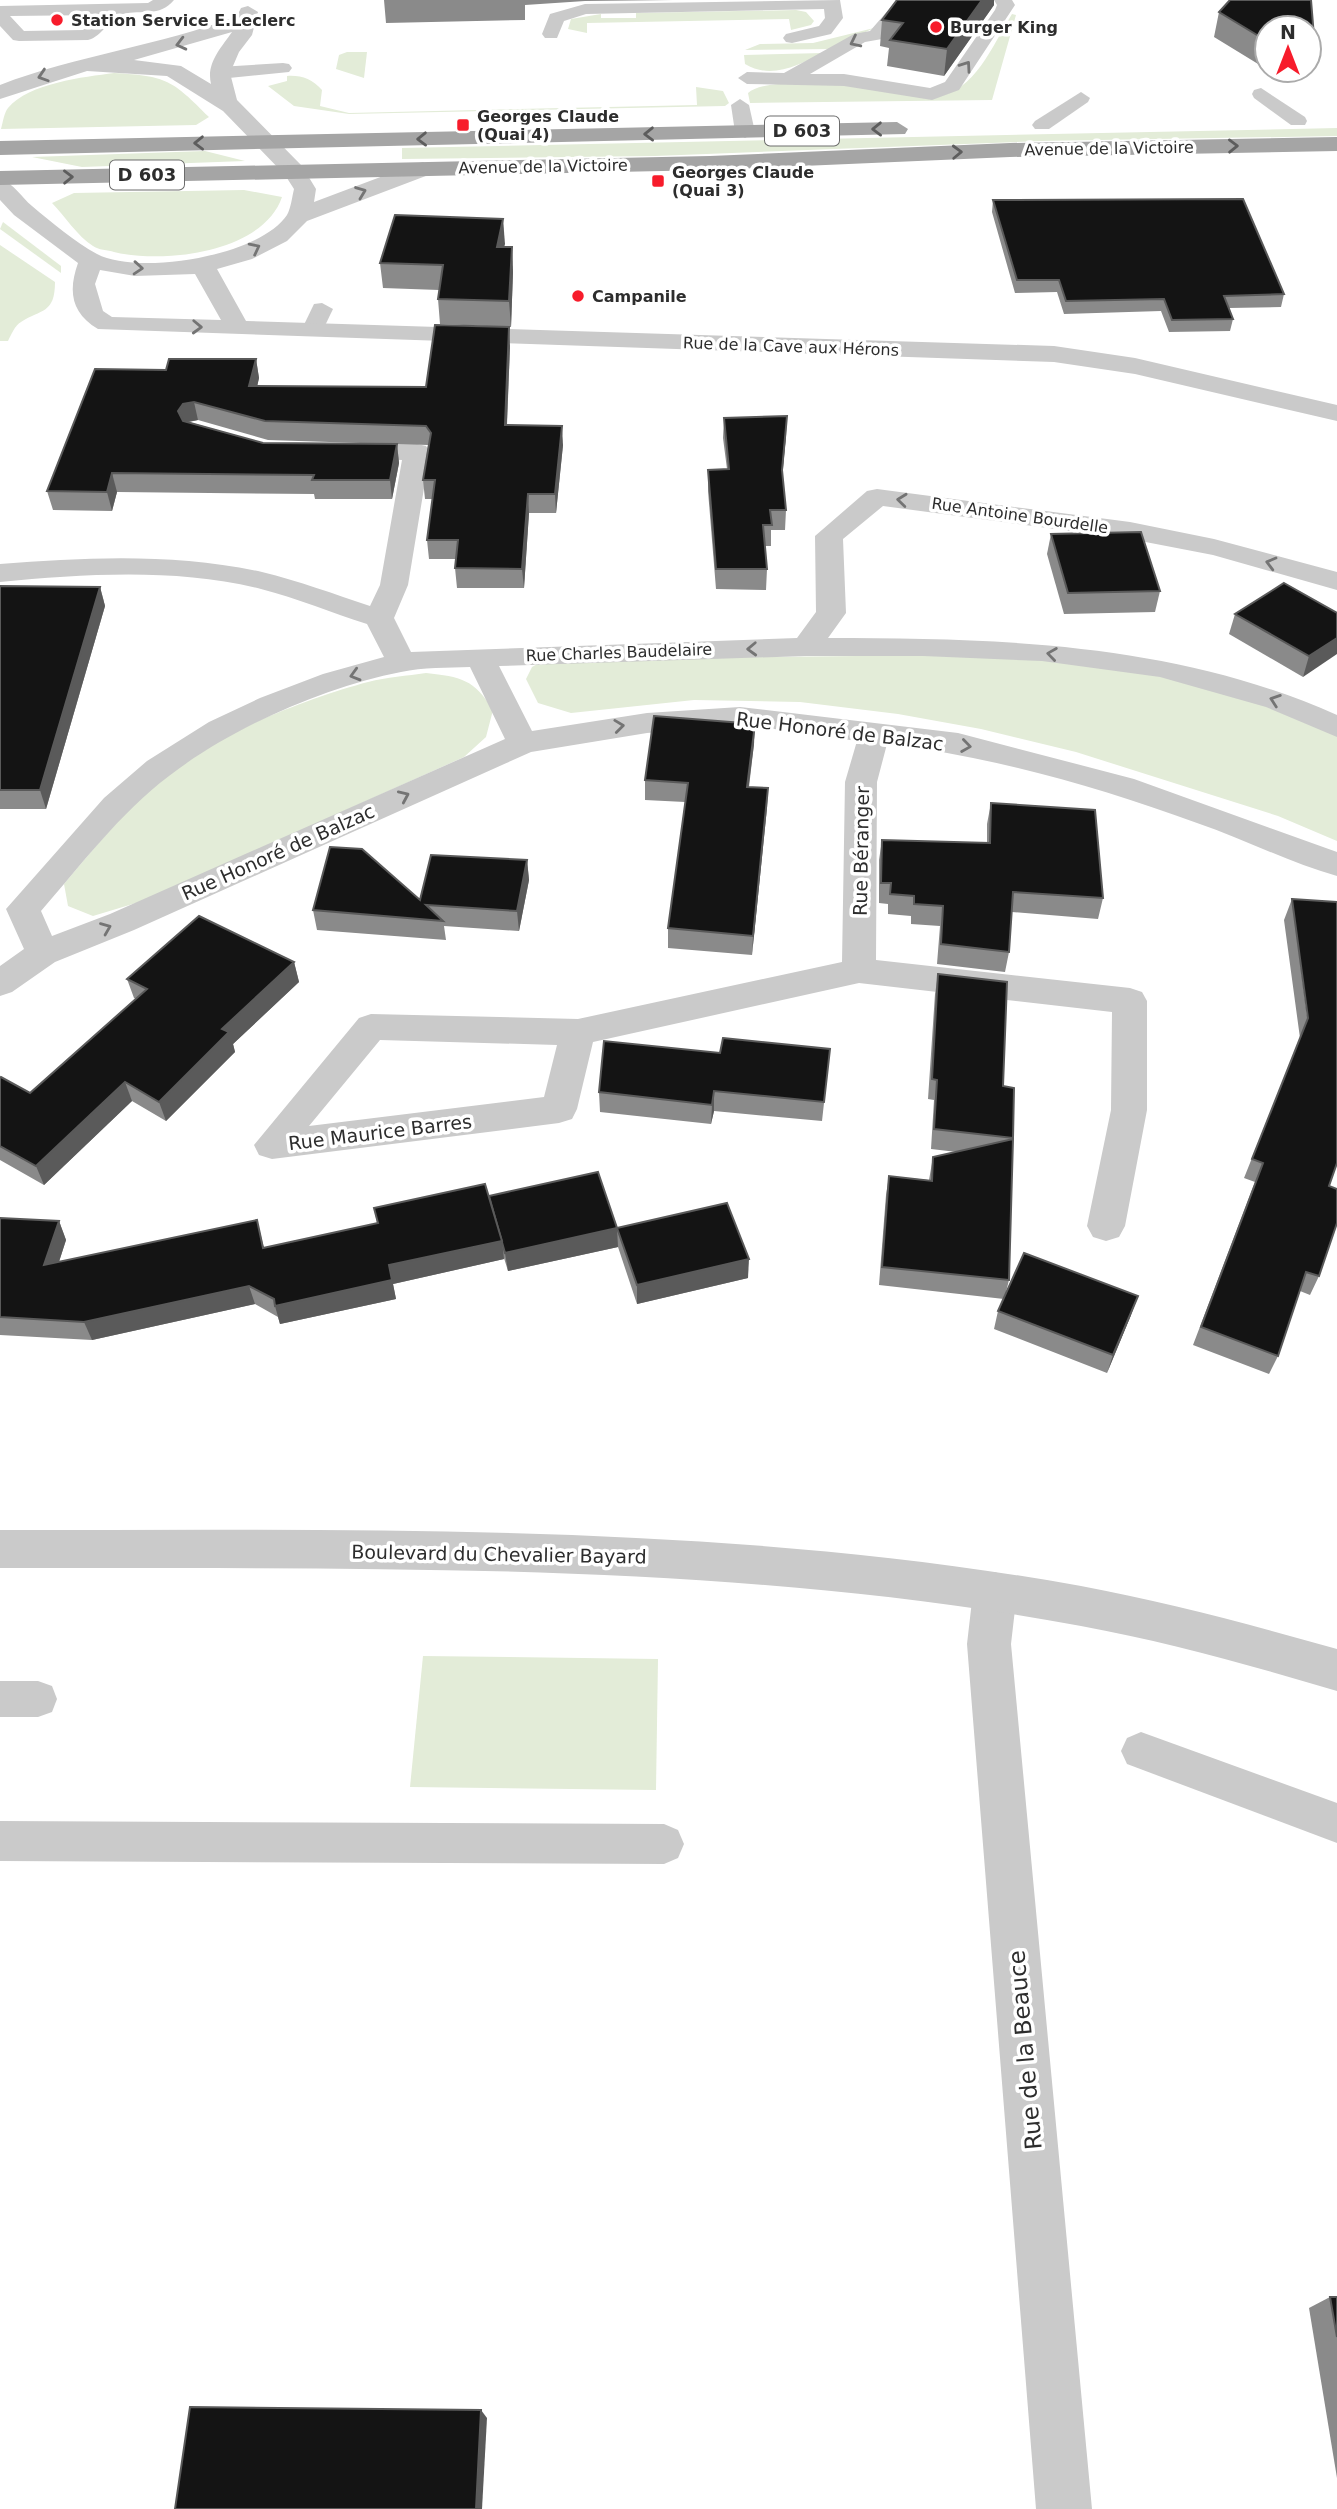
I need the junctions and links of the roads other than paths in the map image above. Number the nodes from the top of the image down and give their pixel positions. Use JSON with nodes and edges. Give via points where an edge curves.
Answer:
{"nodes":[{"id":1,"x":13,"y":0,"type":"edge"},
{"id":2,"x":26,"y":0,"type":"edge"},
{"id":3,"x":165,"y":0,"type":"edge"},
{"id":4,"x":906,"y":0,"type":"edge"},
{"id":5,"x":1003,"y":0,"type":"edge"},
{"id":6,"x":114,"y":2,"type":"edge"},
{"id":7,"x":832,"y":2,"type":"edge"},
{"id":8,"x":706,"y":3,"type":"edge"},
{"id":9,"x":739,"y":3,"type":"edge"},
{"id":10,"x":768,"y":3,"type":"edge"},
{"id":11,"x":605,"y":4,"type":"edge"},
{"id":12,"x":637,"y":4,"type":"edge"},
{"id":13,"x":671,"y":4,"type":"edge"},
{"id":14,"x":248,"y":10,"type":"edge"},
{"id":15,"x":0,"y":11,"type":"edge"},
{"id":16,"x":551,"y":34,"type":"dead end"},
{"id":17,"x":792,"y":38,"type":"dead end"},
{"id":18,"x":88,"y":65,"type":"junction"},
{"id":19,"x":283,"y":68,"type":"dead end"},
{"id":20,"x":219,"y":73,"type":"junction"},
{"id":21,"x":747,"y":78,"type":"dead end"},
{"id":22,"x":789,"y":78,"type":"junction"},
{"id":23,"x":0,"y":93,"type":"edge"},
{"id":24,"x":1261,"y":94,"type":"dead end"},
{"id":25,"x":1080,"y":98,"type":"dead end"},
{"id":26,"x":226,"y":101,"type":"junction"},
{"id":27,"x":740,"y":105,"type":"dead end"},
{"id":28,"x":1298,"y":121,"type":"junction"},
{"id":29,"x":1324,"y":121,"type":"dead end"},
{"id":30,"x":1258,"y":122,"type":"dead end"},
{"id":31,"x":1042,"y":125,"type":"junction"},
{"id":32,"x":1083,"y":125,"type":"dead end"},
{"id":33,"x":1015,"y":126,"type":"dead end"},
{"id":34,"x":918,"y":128,"type":"dead end"},
{"id":35,"x":745,"y":132,"type":"junction"},
{"id":36,"x":268,"y":142,"type":"junction"},
{"id":37,"x":1337,"y":144,"type":"edge"},
{"id":38,"x":0,"y":148,"type":"edge"},
{"id":39,"x":424,"y":169,"type":"junction"},
{"id":40,"x":294,"y":171,"type":"junction"},
{"id":41,"x":0,"y":178,"type":"edge"},
{"id":42,"x":0,"y":186,"type":"edge"},
{"id":43,"x":299,"y":216,"type":"junction"},
{"id":44,"x":91,"y":261,"type":"junction"},
{"id":45,"x":203,"y":265,"type":"junction"},
{"id":46,"x":238,"y":328,"type":"junction"},
{"id":47,"x":1337,"y":412,"type":"edge"},
{"id":48,"x":321,"y":451,"type":"edge"},
{"id":49,"x":0,"y":573,"type":"edge"},
{"id":50,"x":1337,"y":581,"type":"edge"},
{"id":51,"x":379,"y":618,"type":"junction"},
{"id":52,"x":806,"y":647,"type":"junction"},
{"id":53,"x":480,"y":657,"type":"junction"},
{"id":54,"x":401,"y":662,"type":"junction"},
{"id":55,"x":1337,"y":727,"type":"edge"},
{"id":56,"x":875,"y":733,"type":"junction"},
{"id":57,"x":523,"y":743,"type":"junction"},
{"id":58,"x":1337,"y":866,"type":"edge"},
{"id":59,"x":12,"y":909,"type":"edge"},
{"id":60,"x":43,"y":953,"type":"junction"},
{"id":61,"x":859,"y":971,"type":"junction"},
{"id":62,"x":0,"y":983,"type":"edge"},
{"id":63,"x":578,"y":1031,"type":"junction"},
{"id":64,"x":1106,"y":1226,"type":"dead end"},
{"id":65,"x":0,"y":1549,"type":"edge"},
{"id":66,"x":995,"y":1592,"type":"junction"},
{"id":67,"x":1337,"y":1670,"type":"edge"},
{"id":68,"x":0,"y":1699,"type":"edge"},
{"id":69,"x":38,"y":1699,"type":"dead end"},
{"id":70,"x":1141,"y":1751,"type":"dead end"},
{"id":71,"x":1337,"y":1824,"type":"edge"},
{"id":72,"x":0,"y":1841,"type":"edge"},
{"id":73,"x":664,"y":1844,"type":"dead end"},
{"id":74,"x":1064,"y":2509,"type":"edge"}],
"edges":[{"from":1,"to":15,"type":"lane"},
{"from":2,"to":15,"type":"lane"},
{"from":3,"to":6,"type":"lane","via":[[152,8]]},
{"from":4,"to":22,"type":"lane","one_way":true,"via":[[876,35],[860,38]]},
{"from":22,"to":5,"type":"lane","one_way":true,"via":[[944,92],[1004,10]]},
{"from":6,"to":15,"type":"lane","via":[[91,23],[24,24]]},
{"from":7,"to":10,"type":"lane"},
{"from":7,"to":17,"type":"lane","via":[[834,18],[825,30]]},
{"from":8,"to":9,"type":"lane"},
{"from":8,"to":13,"type":"lane"},
{"from":9,"to":10,"type":"lane"},
{"from":11,"to":12,"type":"lane"},
{"from":11,"to":16,"type":"lane","via":[[556,18]]},
{"from":12,"to":13,"type":"lane"},
{"from":14,"to":18,"type":"street","one_way":true,"via":[[182,44]]},
{"from":14,"to":20,"type":"street","via":[[242,35]]},
{"from":18,"to":23,"type":"street","one_way":true},
{"from":18,"to":26,"type":"street","via":[[173,71]]},
{"from":19,"to":20,"type":"lane"},
{"from":20,"to":26,"type":"street"},
{"from":21,"to":22,"type":"lane"},
{"from":24,"to":28,"type":"lane"},
{"from":25,"to":31,"type":"lane"},
{"from":26,"to":36,"type":"street"},
{"from":27,"to":35,"type":"lane"},
{"from":28,"to":29,"type":"main road"},
{"from":28,"to":30,"type":"main road"},
{"from":31,"to":32,"type":"main road","name":"Avenue de la Victoire"},
{"from":31,"to":33,"type":"main road","name":"Avenue de la Victoire"},
{"from":34,"to":35,"type":"main road","name":"Avenue de la Victoire","number":"D 603","one_way":true},
{"from":35,"to":36,"type":"main road","name":"Avenue de la Victoire","number":"D 603","one_way":true},
{"from":36,"to":38,"type":"main road","name":"Avenue de la Victoire","number":"D 603","one_way":true},
{"from":36,"to":40,"type":"street"},
{"from":39,"to":37,"type":"main road","name":"Avenue de la Victoire","number":"D 603","one_way":true},
{"from":39,"to":40,"type":"main road","name":"Avenue de la Victoire","number":"D 603"},
{"from":43,"to":39,"type":"street","one_way":true},
{"from":41,"to":40,"type":"main road","name":"Avenue de la Victoire","number":"D 603","one_way":true},
{"from":40,"to":43,"type":"street","via":[[305,188]]},
{"from":42,"to":44,"type":"street","via":[[22,210]]},
{"from":45,"to":43,"type":"street","one_way":true,"via":[[244,254],[279,236]]},
{"from":44,"to":45,"type":"street","one_way":true,"via":[[135,269]]},
{"from":44,"to":46,"type":"street","name":"Rue de la Cave aux Hérons","one_way":true,"via":[[83,284],[92,315],[107,324]]},
{"from":45,"to":46,"type":"street"},
{"from":46,"to":47,"type":"street","name":"Rue de la Cave aux Hérons","via":[[317,320],[1055,354],[1135,366]]},
{"from":48,"to":51,"type":"street","via":[[417,452],[394,585]]},
{"from":49,"to":51,"type":"street","via":[[87,565],[181,568],[262,581]]},
{"from":50,"to":52,"type":"street","name":"Rue Antoine Bourdelle","one_way":true,"via":[[1214,547],[1108,527],[877,497],[829,536],[831,613]]},
{"from":51,"to":54,"type":"street"},
{"from":52,"to":53,"type":"street","name":"Rue Charles Baudelaire","one_way":true},
{"from":55,"to":52,"type":"street","name":"Rue Charles Baudelaire","one_way":true,"via":[[1277,700],[1161,668],[1042,652]]},
{"from":53,"to":54,"type":"street","name":"Rue Charles Baudelaire"},
{"from":53,"to":57,"type":"street"},
{"from":54,"to":59,"type":"street","name":"Rue Charles Baudelaire","one_way":true,"via":[[271,705],[220,729],[158,768]]},
{"from":57,"to":56,"type":"street","name":"Rue Honoré de Balzac","one_way":true,"via":[[590,730],[724,717],[787,720]]},
{"from":56,"to":58,"type":"street","name":"Rue Honoré de Balzac","one_way":true,"via":[[989,749],[1141,792]]},
{"from":56,"to":61,"type":"street","name":"Rue Béranger","via":[[861,782]]},
{"from":60,"to":57,"type":"street","name":"Rue Honoré de Balzac","one_way":true},
{"from":59,"to":60,"type":"street","name":"Rue Charles Baudelaire"},
{"from":60,"to":62,"type":"street","name":"Rue Honoré de Balzac"},
{"from":61,"to":63,"type":"street","name":"Rue Maurice Barres"},
{"from":61,"to":64,"type":"street","name":"Rue Maurice Barres","via":[[1130,1001],[1129,1110]]},
{"from":63,"to":63,"type":"street","name":"Rue Maurice Barres","via":[[559,1109],[272,1145],[371,1027]]},
{"from":65,"to":66,"type":"street","name":"Boulevard du Chevalier Bayard","via":[[478,1550],[611,1555],[755,1564]]},
{"from":66,"to":67,"type":"street","name":"Boulevard du Chevalier Bayard","via":[[1106,1611]]},
{"from":66,"to":74,"type":"street","name":"Rue de la Beauce","via":[[989,1644]]},
{"from":68,"to":69,"type":"lane"},
{"from":70,"to":71,"type":"lane"},
{"from":72,"to":73,"type":"lane"}]}
